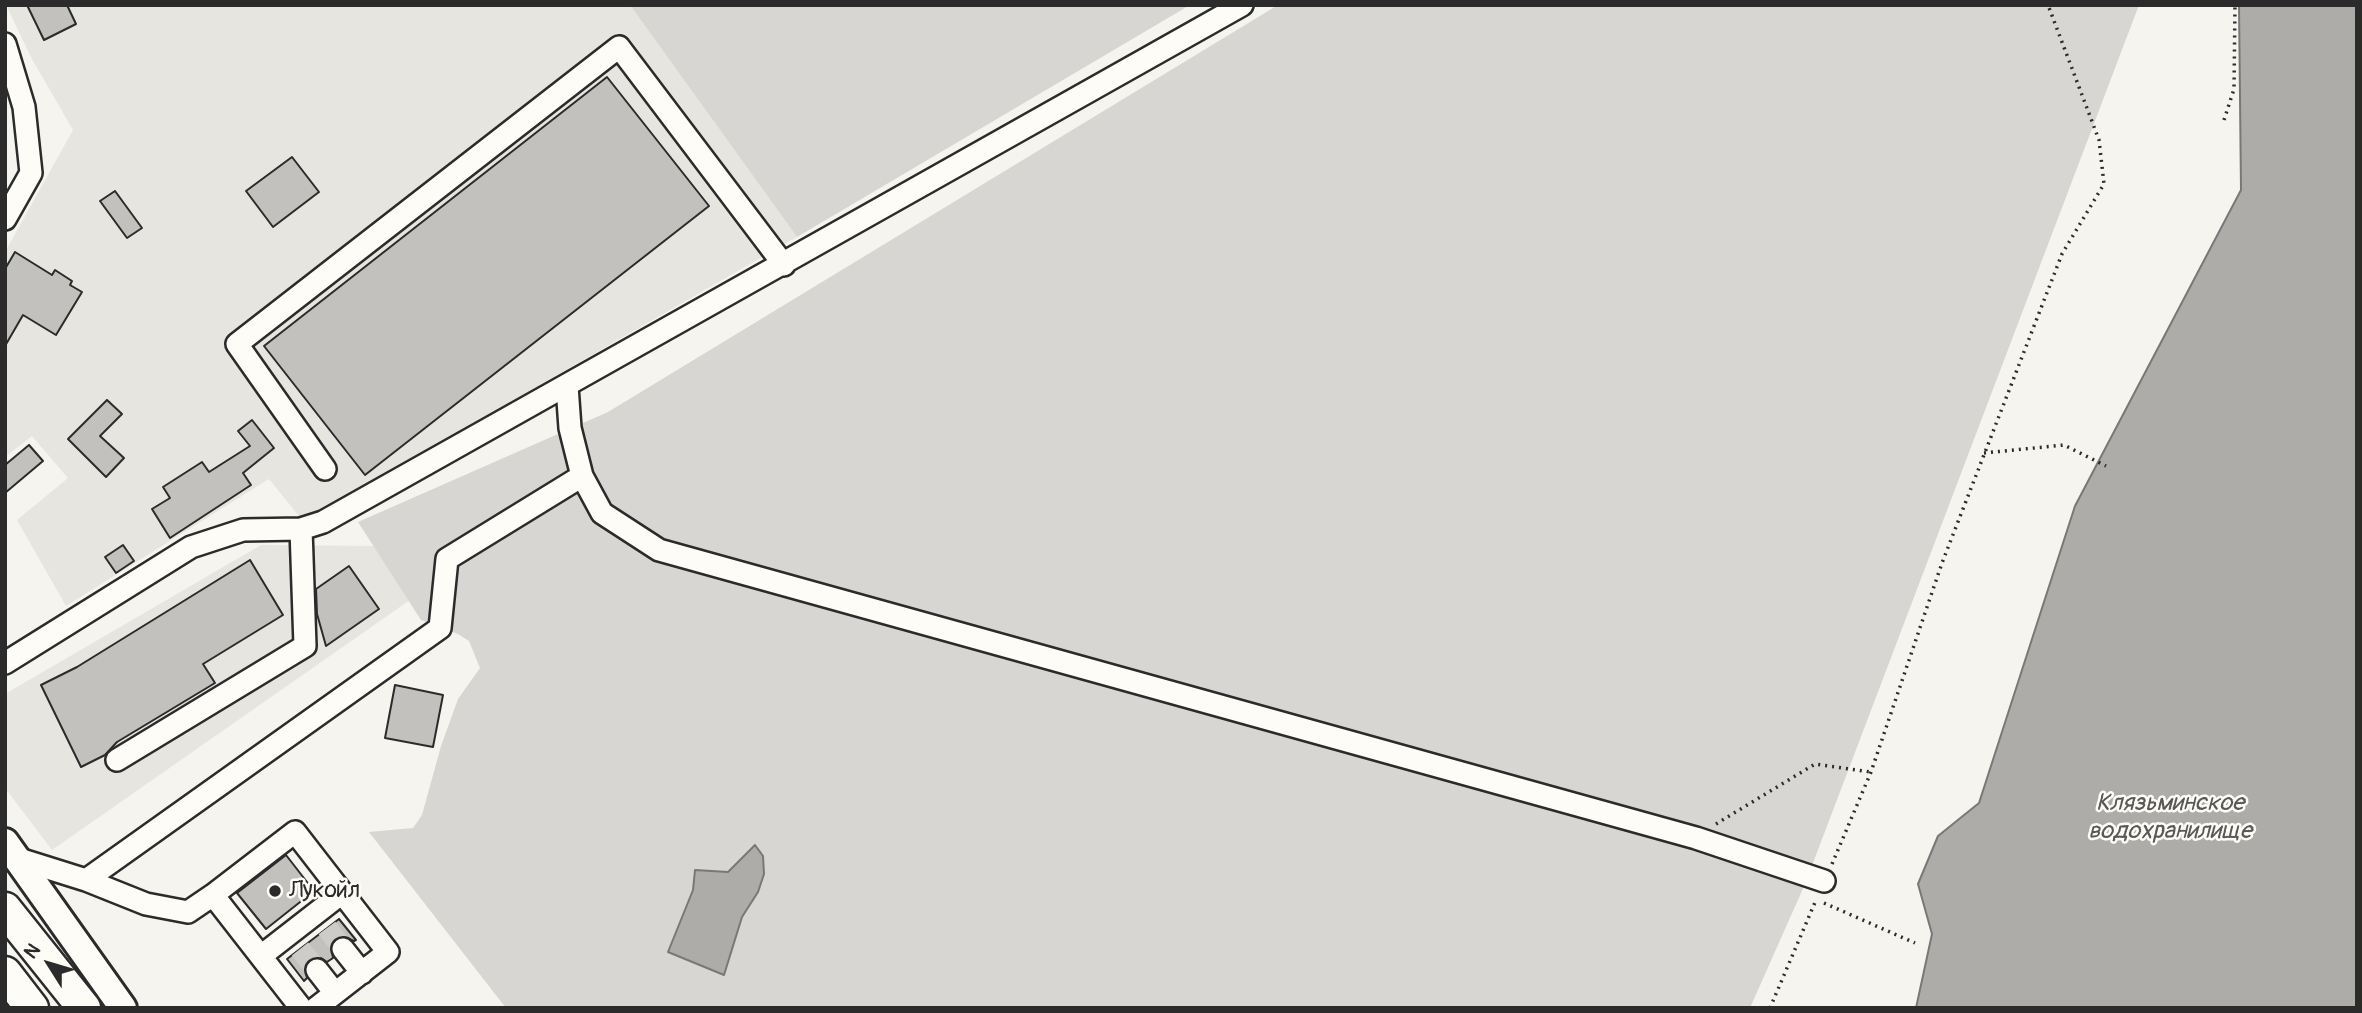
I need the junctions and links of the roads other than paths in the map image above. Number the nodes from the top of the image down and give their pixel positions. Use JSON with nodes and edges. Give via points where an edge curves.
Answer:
{"nodes":[{"id":1,"x":1242,"y":5,"type":"edge"},
{"id":2,"x":5,"y":44,"type":"edge"},
{"id":3,"x":5,"y":219,"type":"edge"},
{"id":4,"x":783,"y":265,"type":"junction"},
{"id":5,"x":566,"y":386,"type":"junction"},
{"id":6,"x":325,"y":469,"type":"dead end"},
{"id":7,"x":582,"y":476,"type":"junction"},
{"id":8,"x":301,"y":529,"type":"junction"},
{"id":9,"x":5,"y":663,"type":"edge"},
{"id":10,"x":117,"y":760,"type":"dead end"},
{"id":11,"x":12,"y":850,"type":"edge"},
{"id":12,"x":86,"y":880,"type":"junction"},
{"id":13,"x":1821,"y":890,"type":"road end"},
{"id":14,"x":342,"y":893,"type":"junction"},
{"id":15,"x":214,"y":895,"type":"junction"},
{"id":16,"x":5,"y":909,"type":"edge"},
{"id":17,"x":343,"y":949,"type":"tunnel mouth"},
{"id":18,"x":261,"y":956,"type":"junction"},
{"id":19,"x":317,"y":970,"type":"tunnel mouth"},
{"id":20,"x":5,"y":973,"type":"edge"},
{"id":21,"x":362,"y":973,"type":"junction"},
{"id":22,"x":335,"y":993,"type":"junction"},
{"id":23,"x":32,"y":1008,"type":"edge"},
{"id":24,"x":84,"y":1008,"type":"edge"},
{"id":25,"x":123,"y":1008,"type":"edge"},
{"id":26,"x":301,"y":1008,"type":"edge"},
{"id":27,"x":316,"y":1008,"type":"edge"}],
"edges":[{"from":1,"to":4,"type":"lane"},
{"from":2,"to":3,"type":"lane","via":[[24,107],[32,173]]},
{"from":4,"to":5,"type":"lane"},
{"from":4,"to":6,"type":"lane","via":[[619,47],[237,344]]},
{"from":5,"to":7,"type":"lane"},
{"from":5,"to":8,"type":"lane","via":[[323,522]]},
{"from":7,"to":12,"type":"lane","via":[[447,559],[440,628]]},
{"from":7,"to":13,"type":"lane","via":[[602,513],[659,550],[1696,838]]},
{"from":8,"to":9,"type":"lane","via":[[243,530],[191,547]]},
{"from":8,"to":10,"type":"lane","via":[[305,646]]},
{"from":11,"to":12,"type":"lane"},
{"from":11,"to":25,"type":"main road"},
{"from":12,"to":15,"type":"lane","via":[[146,904],[188,912]]},
{"from":14,"to":15,"type":"lane","via":[[295,832]]},
{"from":14,"to":18,"type":"lane","via":[[321,921],[295,942]]},
{"from":14,"to":21,"type":"lane","via":[[388,952]]},
{"from":15,"to":18,"type":"lane"},
{"from":16,"to":24,"type":"highway"},
{"from":17,"to":21,"type":"lane"},
{"from":18,"to":26,"type":"lane"},
{"from":19,"to":22,"type":"lane"},
{"from":20,"to":23,"type":"highway"},
{"from":21,"to":22,"type":"lane"},
{"from":22,"to":27,"type":"lane"}]}
